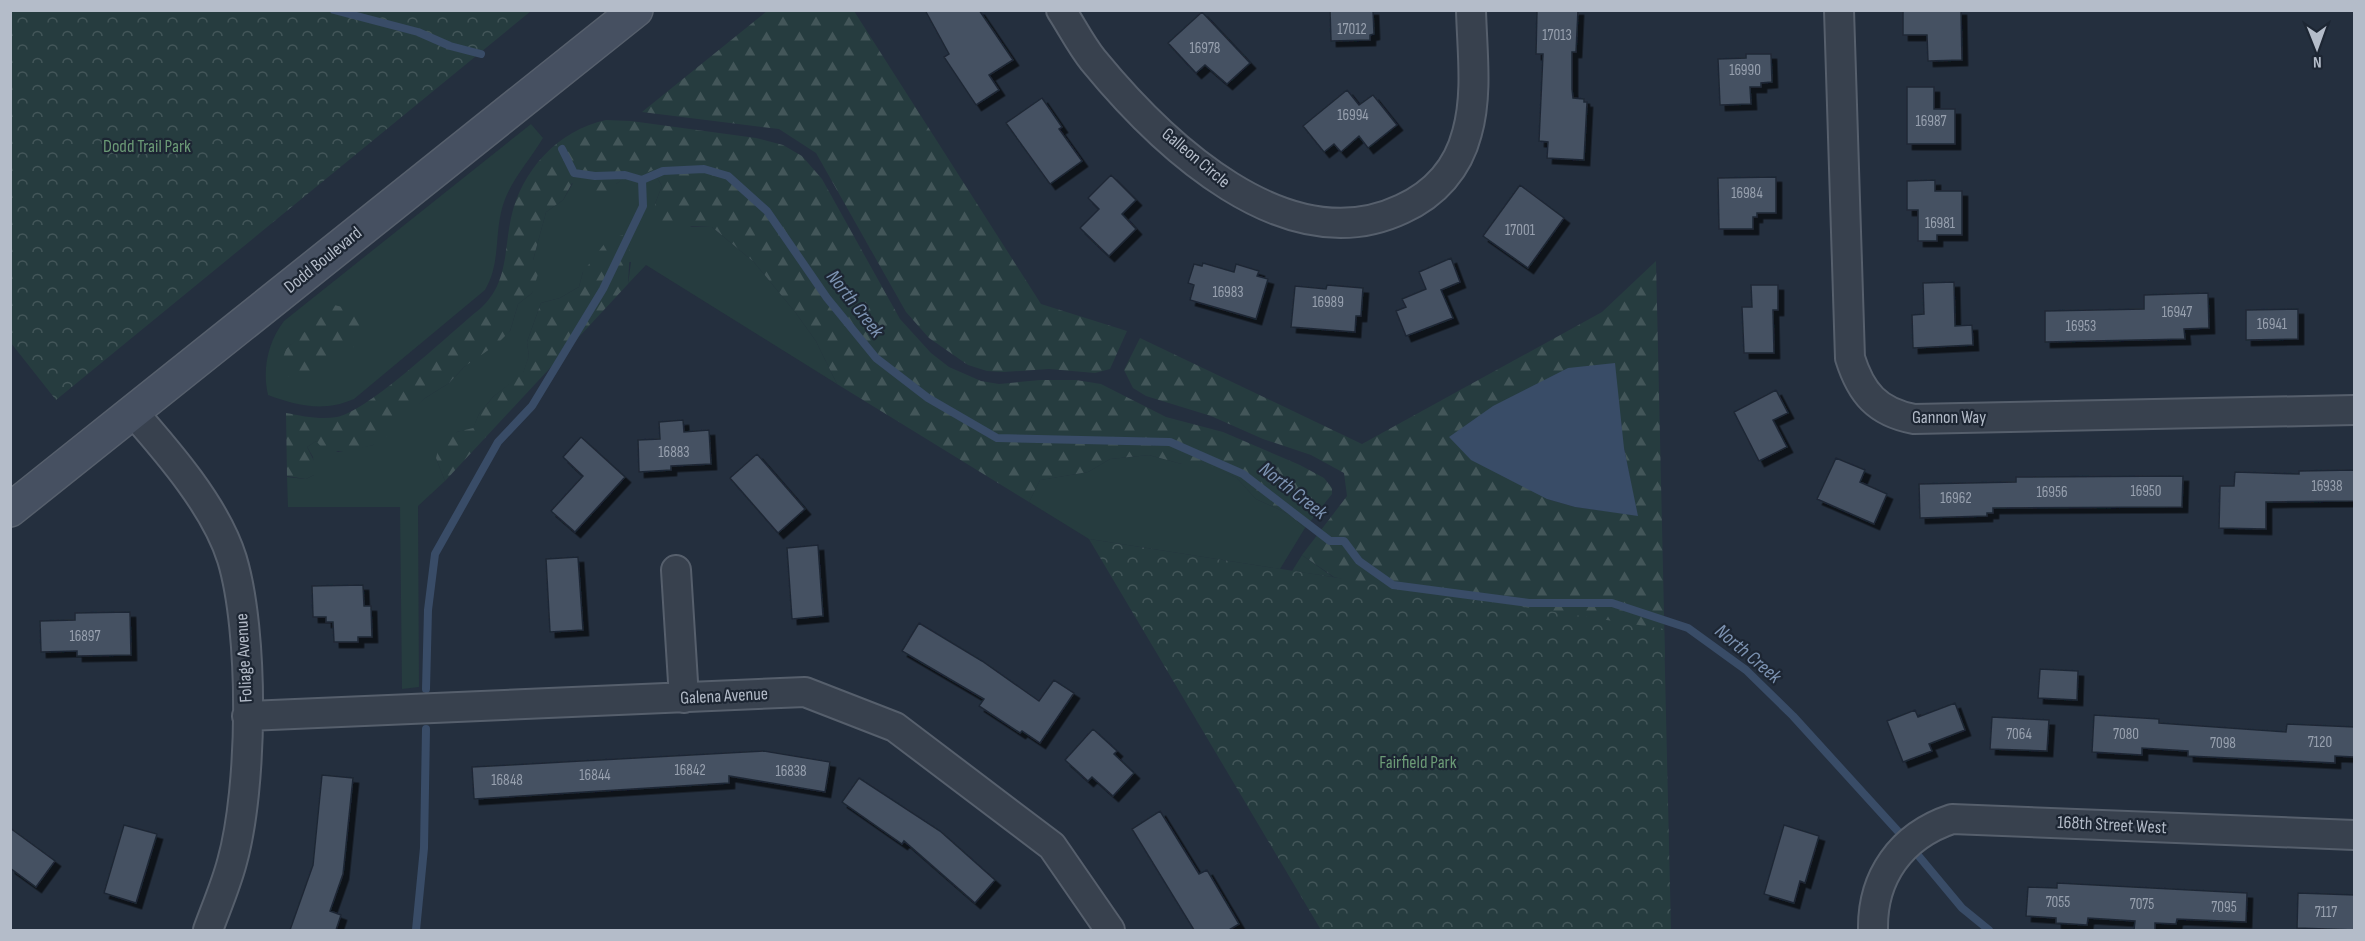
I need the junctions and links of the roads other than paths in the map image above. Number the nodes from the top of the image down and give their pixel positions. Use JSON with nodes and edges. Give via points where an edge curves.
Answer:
{"nodes":[{"id":1,"x":636,"y":10,"type":"edge"},
{"id":2,"x":1061,"y":10,"type":"edge"},
{"id":3,"x":1471,"y":10,"type":"edge"},
{"id":4,"x":1839,"y":10,"type":"edge"},
{"id":5,"x":2355,"y":410,"type":"edge"},
{"id":6,"x":133,"y":412,"type":"junction"},
{"id":7,"x":10,"y":510,"type":"edge"},
{"id":8,"x":676,"y":570,"type":"dead end"},
{"id":9,"x":684,"y":698,"type":"junction"},
{"id":10,"x":247,"y":716,"type":"junction"},
{"id":11,"x":2355,"y":835,"type":"edge"},
{"id":12,"x":208,"y":930,"type":"edge"},
{"id":13,"x":1110,"y":930,"type":"edge"},
{"id":14,"x":1873,"y":930,"type":"edge"}],
"edges":[{"from":1,"to":6,"type":"street","name":"Dodd Boulevard"},
{"from":2,"to":3,"type":"street","name":"Galleon Circle","via":[[1098,66],[1125,97],[1199,166],[1233,190],[1270,207],[1310,219],[1349,224],[1381,219],[1409,206],[1436,188],[1457,161],[1473,103]]},
{"from":4,"to":5,"type":"street","name":"Gannon Way","via":[[1850,358],[1865,393],[1881,406],[1895,416],[1914,419]]},
{"from":6,"to":7,"type":"street","name":"Dodd Boulevard"},
{"from":6,"to":10,"type":"street","name":"Foliage Avenue","via":[[166,450],[214,520],[231,557],[240,597]]},
{"from":8,"to":9,"type":"street"},
{"from":9,"to":10,"type":"street","name":"Galena Avenue"},
{"from":9,"to":13,"type":"street","name":"Galena Avenue","via":[[805,692],[895,727],[1052,846]]},
{"from":10,"to":12,"type":"street","name":"Foliage Avenue","via":[[243,803],[232,861]]},
{"from":11,"to":14,"type":"street","name":"168th Street West","via":[[1953,819],[1931,827],[1887,867],[1877,892]]}]}
